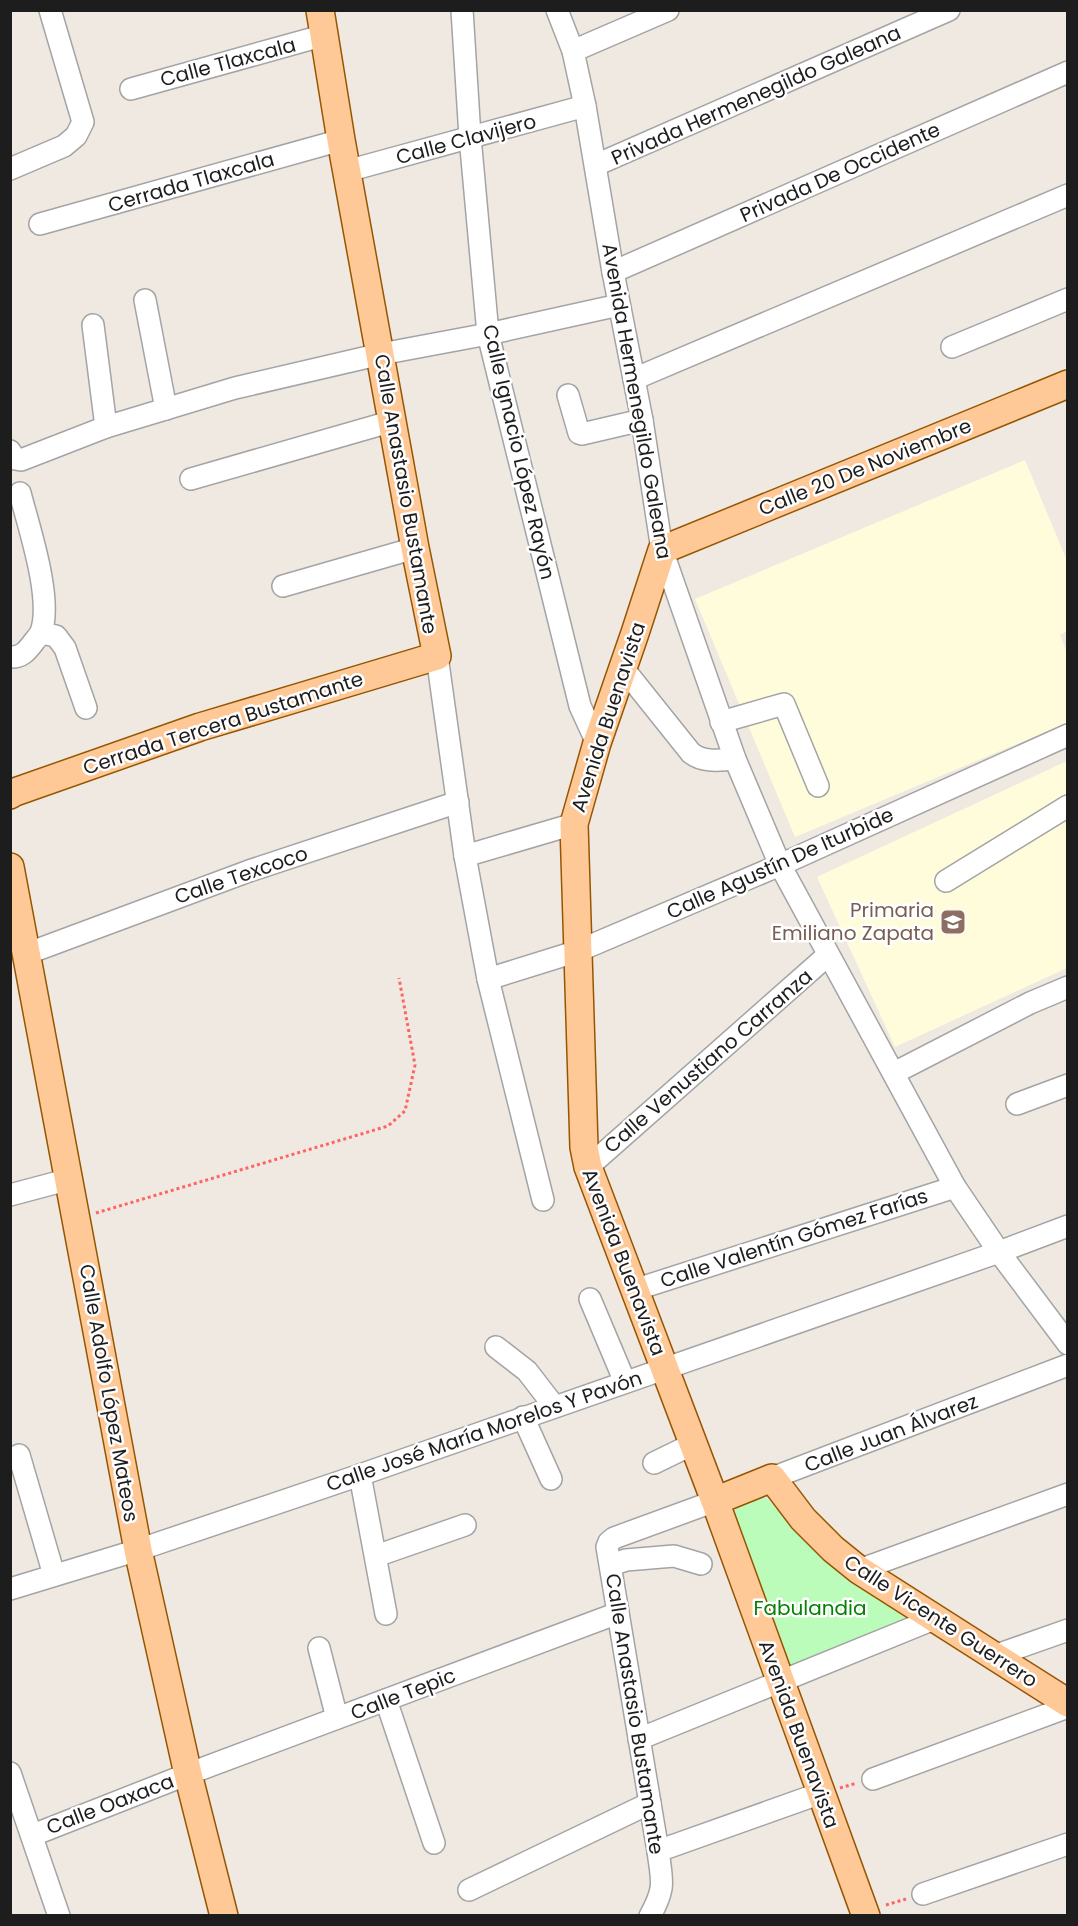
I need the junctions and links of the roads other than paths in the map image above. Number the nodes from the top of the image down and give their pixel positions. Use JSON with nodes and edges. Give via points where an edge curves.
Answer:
{"nodes":[{"id":1,"x":50,"y":10,"type":"edge"},
{"id":2,"x":462,"y":10,"type":"edge"},
{"id":3,"x":557,"y":10,"type":"edge"},
{"id":4,"x":668,"y":10,"type":"edge"},
{"id":5,"x":949,"y":10,"type":"edge"},
{"id":6,"x":323,"y":23,"type":"edge"},
{"id":7,"x":573,"y":51,"type":"junction"},
{"id":8,"x":1068,"y":72,"type":"edge"},
{"id":9,"x":131,"y":89,"type":"dead end"},
{"id":10,"x":585,"y":106,"type":"junction"},
{"id":11,"x":470,"y":137,"type":"junction"},
{"id":12,"x":341,"y":140,"type":"junction"},
{"id":13,"x":596,"y":165,"type":"junction"},
{"id":14,"x":10,"y":169,"type":"edge"},
{"id":15,"x":347,"y":171,"type":"junction"},
{"id":16,"x":1068,"y":195,"type":"edge"},
{"id":17,"x":40,"y":224,"type":"dead end"},
{"id":18,"x":613,"y":272,"type":"junction"},
{"id":19,"x":1068,"y":299,"type":"edge"},
{"id":20,"x":145,"y":300,"type":"dead end"},
{"id":21,"x":619,"y":305,"type":"junction"},
{"id":22,"x":93,"y":325,"type":"dead end"},
{"id":23,"x":488,"y":334,"type":"junction"},
{"id":24,"x":952,"y":347,"type":"dead end"},
{"id":25,"x":381,"y":354,"type":"junction"},
{"id":26,"x":634,"y":379,"type":"junction"},
{"id":27,"x":1068,"y":384,"type":"edge"},
{"id":28,"x":568,"y":395,"type":"dead end"},
{"id":29,"x":166,"y":408,"type":"junction"},
{"id":30,"x":642,"y":420,"type":"junction"},
{"id":31,"x":393,"y":421,"type":"junction"},
{"id":32,"x":106,"y":427,"type":"junction"},
{"id":33,"x":13,"y":455,"type":"edge"},
{"id":34,"x":191,"y":479,"type":"dead end"},
{"id":35,"x":20,"y":493,"type":"dead end"},
{"id":36,"x":414,"y":548,"type":"junction"},
{"id":37,"x":662,"y":550,"type":"junction"},
{"id":38,"x":283,"y":586,"type":"dead end"},
{"id":39,"x":41,"y":633,"type":"junction"},
{"id":40,"x":436,"y":656,"type":"junction"},
{"id":41,"x":10,"y":657,"type":"edge"},
{"id":42,"x":623,"y":668,"type":"junction"},
{"id":43,"x":86,"y":708,"type":"dead end"},
{"id":44,"x":722,"y":722,"type":"junction"},
{"id":45,"x":1068,"y":735,"type":"edge"},
{"id":46,"x":597,"y":742,"type":"junction"},
{"id":47,"x":735,"y":759,"type":"junction"},
{"id":48,"x":818,"y":786,"type":"dead end"},
{"id":49,"x":10,"y":795,"type":"edge"},
{"id":50,"x":458,"y":802,"type":"junction"},
{"id":51,"x":1068,"y":806,"type":"edge"},
{"id":52,"x":574,"y":824,"type":"junction"},
{"id":53,"x":465,"y":856,"type":"junction"},
{"id":54,"x":780,"y":865,"type":"junction"},
{"id":55,"x":10,"y":867,"type":"edge"},
{"id":56,"x":946,"y":881,"type":"dead end"},
{"id":57,"x":578,"y":951,"type":"junction"},
{"id":58,"x":26,"y":954,"type":"junction"},
{"id":59,"x":828,"y":955,"type":"junction"},
{"id":60,"x":488,"y":979,"type":"junction"},
{"id":61,"x":1068,"y":987,"type":"edge"},
{"id":62,"x":894,"y":1073,"type":"junction"},
{"id":63,"x":1068,"y":1085,"type":"edge"},
{"id":64,"x":1017,"y":1104,"type":"dead end"},
{"id":65,"x":588,"y":1167,"type":"junction"},
{"id":66,"x":70,"y":1179,"type":"junction"},
{"id":67,"x":955,"y":1187,"type":"junction"},
{"id":68,"x":10,"y":1195,"type":"edge"},
{"id":69,"x":543,"y":1200,"type":"dead end"},
{"id":70,"x":1068,"y":1226,"type":"edge"},
{"id":71,"x":999,"y":1252,"type":"junction"},
{"id":72,"x":634,"y":1290,"type":"junction"},
{"id":73,"x":590,"y":1299,"type":"dead end"},
{"id":74,"x":1068,"y":1344,"type":"edge"},
{"id":75,"x":496,"y":1347,"type":"dead end"},
{"id":76,"x":1068,"y":1365,"type":"edge"},
{"id":77,"x":664,"y":1368,"type":"junction"},
{"id":78,"x":625,"y":1382,"type":"junction"},
{"id":79,"x":555,"y":1406,"type":"junction"},
{"id":80,"x":523,"y":1417,"type":"junction"},
{"id":81,"x":693,"y":1444,"type":"junction"},
{"id":82,"x":19,"y":1455,"type":"dead end"},
{"id":83,"x":654,"y":1463,"type":"dead end"},
{"id":84,"x":360,"y":1475,"type":"junction"},
{"id":85,"x":772,"y":1478,"type":"junction"},
{"id":86,"x":550,"y":1479,"type":"dead end"},
{"id":87,"x":1068,"y":1494,"type":"edge"},
{"id":88,"x":715,"y":1501,"type":"junction"},
{"id":89,"x":465,"y":1525,"type":"dead end"},
{"id":90,"x":138,"y":1550,"type":"junction"},
{"id":91,"x":376,"y":1556,"type":"junction"},
{"id":92,"x":701,"y":1563,"type":"dead end"},
{"id":93,"x":611,"y":1564,"type":"junction"},
{"id":94,"x":859,"y":1570,"type":"junction"},
{"id":95,"x":54,"y":1575,"type":"junction"},
{"id":96,"x":10,"y":1589,"type":"edge"},
{"id":97,"x":618,"y":1613,"type":"junction"},
{"id":98,"x":386,"y":1614,"type":"dead end"},
{"id":99,"x":934,"y":1619,"type":"junction"},
{"id":100,"x":1068,"y":1630,"type":"edge"},
{"id":101,"x":319,"y":1648,"type":"dead end"},
{"id":102,"x":994,"y":1656,"type":"junction"},
{"id":103,"x":779,"y":1682,"type":"junction"},
{"id":104,"x":386,"y":1700,"type":"junction"},
{"id":105,"x":1068,"y":1705,"type":"edge"},
{"id":106,"x":337,"y":1718,"type":"junction"},
{"id":107,"x":639,"y":1739,"type":"junction"},
{"id":108,"x":10,"y":1773,"type":"edge"},
{"id":109,"x":188,"y":1774,"type":"junction"},
{"id":110,"x":873,"y":1779,"type":"road end"},
{"id":111,"x":821,"y":1793,"type":"junction"},
{"id":112,"x":650,"y":1803,"type":"junction"},
{"id":113,"x":33,"y":1834,"type":"junction"},
{"id":114,"x":434,"y":1843,"type":"dead end"},
{"id":115,"x":1068,"y":1844,"type":"edge"},
{"id":116,"x":658,"y":1851,"type":"junction"},
{"id":117,"x":469,"y":1890,"type":"dead end"},
{"id":118,"x":923,"y":1894,"type":"road end"},
{"id":119,"x":861,"y":1914,"type":"edge"},
{"id":120,"x":59,"y":1916,"type":"edge"},
{"id":121,"x":224,"y":1916,"type":"edge"},
{"id":122,"x":650,"y":1916,"type":"edge"}],
"edges":[{"from":1,"to":14,"type":"street","via":[[83,122],[76,136],[64,146]]},
{"from":2,"to":11,"type":"street","name":"Calle Ignacio López Rayón"},
{"from":3,"to":7,"type":"street","name":"Avenida Hermenegildo Galeana"},
{"from":4,"to":7,"type":"street"},
{"from":5,"to":13,"type":"street","name":"Privada Hermenegildo Galeana"},
{"from":6,"to":9,"type":"street","name":"Calle Tlaxcala"},
{"from":6,"to":12,"type":"main road","name":"Calle Anastasio Bustamante"},
{"from":7,"to":10,"type":"street","name":"Avenida Hermenegildo Galeana"},
{"from":8,"to":18,"type":"street","name":"Privada De Occidente"},
{"from":10,"to":11,"type":"street","name":"Calle Clavijero"},
{"from":10,"to":13,"type":"street","name":"Avenida Hermenegildo Galeana"},
{"from":11,"to":15,"type":"street","name":"Calle Clavijero"},
{"from":11,"to":23,"type":"street","name":"Calle Ignacio López Rayón"},
{"from":12,"to":15,"type":"main road","name":"Calle Anastasio Bustamante"},
{"from":12,"to":17,"type":"street","name":"Cerrada Tlaxcala"},
{"from":13,"to":18,"type":"street","name":"Avenida Hermenegildo Galeana"},
{"from":15,"to":25,"type":"main road","name":"Calle Anastasio Bustamante"},
{"from":16,"to":26,"type":"street"},
{"from":18,"to":21,"type":"street","name":"Avenida Hermenegildo Galeana"},
{"from":19,"to":24,"type":"street"},
{"from":20,"to":29,"type":"street"},
{"from":21,"to":23,"type":"street"},
{"from":21,"to":26,"type":"street","name":"Avenida Hermenegildo Galeana"},
{"from":22,"to":32,"type":"street"},
{"from":23,"to":25,"type":"street"},
{"from":23,"to":46,"type":"street","name":"Calle Ignacio López Rayón","via":[[580,706]]},
{"from":25,"to":29,"type":"street"},
{"from":25,"to":31,"type":"main road","name":"Calle Anastasio Bustamante"},
{"from":26,"to":30,"type":"street","name":"Avenida Hermenegildo Galeana"},
{"from":27,"to":37,"type":"main road","name":"Calle 20 De Noviembre"},
{"from":28,"to":30,"type":"street","via":[[579,433]]},
{"from":29,"to":32,"type":"street"},
{"from":30,"to":37,"type":"street","name":"Avenida Hermenegildo Galeana"},
{"from":31,"to":34,"type":"street"},
{"from":31,"to":36,"type":"main road","name":"Calle Anastasio Bustamante"},
{"from":32,"to":33,"type":"street","via":[[21,460]]},
{"from":35,"to":39,"type":"street","via":[[44,597]]},
{"from":36,"to":38,"type":"street"},
{"from":36,"to":40,"type":"main road","name":"Calle Anastasio Bustamante"},
{"from":37,"to":42,"type":"main road","name":"Avenida Buenavista"},
{"from":37,"to":44,"type":"street","name":"Avenida Hermenegildo Galeana"},
{"from":39,"to":41,"type":"street","via":[[26,652]]},
{"from":39,"to":43,"type":"street","via":[[56,636],[65,648]]},
{"from":40,"to":49,"type":"main road","name":"Cerrada Tercera Bustamante","via":[[200,727]]},
{"from":40,"to":50,"type":"street","name":"Calle Anastasio Bustamante"},
{"from":42,"to":46,"type":"main road","name":"Avenida Buenavista"},
{"from":42,"to":47,"type":"street","via":[[692,753],[707,760]]},
{"from":44,"to":47,"type":"street","name":"Avenida Hermenegildo Galeana"},
{"from":44,"to":48,"type":"street","via":[[784,704]]},
{"from":45,"to":54,"type":"street","name":"Calle Agustín De Iturbide"},
{"from":46,"to":52,"type":"main road","name":"Avenida Buenavista"},
{"from":47,"to":54,"type":"street","name":"Avenida Hermenegildo Galeana"},
{"from":50,"to":53,"type":"street","name":"Calle Anastasio Bustamante"},
{"from":50,"to":58,"type":"street","name":"Calle Texcoco","via":[[249,871]]},
{"from":51,"to":56,"type":"street"},
{"from":52,"to":53,"type":"street"},
{"from":52,"to":57,"type":"main road","name":"Avenida Buenavista"},
{"from":53,"to":60,"type":"street","name":"Calle Anastasio Bustamante"},
{"from":54,"to":57,"type":"street","name":"Calle Agustín De Iturbide"},
{"from":54,"to":59,"type":"street","name":"Avenida Hermenegildo Galeana"},
{"from":55,"to":58,"type":"main road","name":"Calle Adolfo López Mateos"},
{"from":57,"to":60,"type":"street","name":"Calle Agustín De Iturbide"},
{"from":57,"to":65,"type":"main road","name":"Avenida Buenavista","via":[[584,1147]]},
{"from":58,"to":66,"type":"main road","name":"Calle Adolfo López Mateos"},
{"from":59,"to":62,"type":"street","name":"Avenida Hermenegildo Galeana"},
{"from":59,"to":65,"type":"street","name":"Calle Venustiano Carranza"},
{"from":60,"to":69,"type":"street","name":"Calle Anastasio Bustamante"},
{"from":61,"to":62,"type":"street"},
{"from":62,"to":67,"type":"street","name":"Avenida Hermenegildo Galeana"},
{"from":63,"to":64,"type":"street"},
{"from":65,"to":72,"type":"main road","name":"Avenida Buenavista"},
{"from":66,"to":68,"type":"street"},
{"from":66,"to":90,"type":"main road","name":"Calle Adolfo López Mateos"},
{"from":67,"to":71,"type":"street","name":"Avenida Hermenegildo Galeana"},
{"from":67,"to":72,"type":"street","name":"Calle Valentín Gómez Farías"},
{"from":70,"to":71,"type":"street","name":"Calle José María Morelos Y Pavón"},
{"from":71,"to":74,"type":"street","name":"Avenida Hermenegildo Galeana"},
{"from":71,"to":77,"type":"street","name":"Calle José María Morelos Y Pavón"},
{"from":72,"to":77,"type":"main road","name":"Avenida Buenavista"},
{"from":73,"to":78,"type":"street"},
{"from":75,"to":79,"type":"street","via":[[527,1371]]},
{"from":76,"to":85,"type":"street","name":"Calle Juan Álvarez"},
{"from":77,"to":78,"type":"street","name":"Calle José María Morelos Y Pavón"},
{"from":77,"to":81,"type":"main road","name":"Avenida Buenavista"},
{"from":78,"to":79,"type":"street","name":"Calle José María Morelos Y Pavón"},
{"from":79,"to":80,"type":"street","name":"Calle José María Morelos Y Pavón"},
{"from":80,"to":84,"type":"street","name":"Calle José María Morelos Y Pavón"},
{"from":80,"to":86,"type":"street"},
{"from":81,"to":83,"type":"street"},
{"from":81,"to":88,"type":"main road","name":"Avenida Buenavista"},
{"from":82,"to":95,"type":"street"},
{"from":84,"to":90,"type":"street","name":"Calle José María Morelos Y Pavón"},
{"from":84,"to":91,"type":"street"},
{"from":85,"to":88,"type":"main road","name":"Calle Juan Álvarez"},
{"from":85,"to":94,"type":"main road","name":"Calle Vicente Guerrero","via":[[803,1519]]},
{"from":87,"to":94,"type":"street"},
{"from":88,"to":93,"type":"street","name":"Calle Anastasio Bustamante","via":[[614,1538],[608,1547]]},
{"from":88,"to":103,"type":"main road","name":"Avenida Buenavista"},
{"from":89,"to":91,"type":"street"},
{"from":90,"to":95,"type":"street","name":"Calle José María Morelos Y Pavón"},
{"from":90,"to":109,"type":"main road","name":"Calle Adolfo López Mateos"},
{"from":91,"to":98,"type":"street"},
{"from":92,"to":93,"type":"street","via":[[674,1556]]},
{"from":93,"to":97,"type":"street","name":"Calle Anastasio Bustamante"},
{"from":94,"to":99,"type":"main road","name":"Calle Vicente Guerrero"},
{"from":95,"to":96,"type":"street","name":"Calle José María Morelos Y Pavón"},
{"from":97,"to":104,"type":"street","name":"Calle Tepic"},
{"from":97,"to":107,"type":"street","name":"Calle Anastasio Bustamante"},
{"from":99,"to":102,"type":"main road","name":"Calle Vicente Guerrero"},
{"from":99,"to":103,"type":"street"},
{"from":100,"to":102,"type":"street"},
{"from":101,"to":106,"type":"street"},
{"from":102,"to":105,"type":"main road","name":"Calle Vicente Guerrero"},
{"from":103,"to":107,"type":"street"},
{"from":103,"to":111,"type":"main road","name":"Avenida Buenavista"},
{"from":104,"to":106,"type":"street","name":"Calle Tepic"},
{"from":104,"to":114,"type":"street"},
{"from":105,"to":110,"type":"street"},
{"from":106,"to":109,"type":"street","name":"Calle Tepic"},
{"from":107,"to":112,"type":"street","name":"Calle Anastasio Bustamante"},
{"from":108,"to":113,"type":"street"},
{"from":109,"to":113,"type":"street","name":"Calle Oaxaca"},
{"from":109,"to":121,"type":"main road","name":"Calle Adolfo López Mateos"},
{"from":111,"to":116,"type":"street"},
{"from":111,"to":119,"type":"main road","name":"Avenida Buenavista"},
{"from":112,"to":116,"type":"street","name":"Calle Anastasio Bustamante"},
{"from":112,"to":117,"type":"street"},
{"from":113,"to":120,"type":"street"},
{"from":115,"to":118,"type":"street"},
{"from":116,"to":122,"type":"street","name":"Calle Anastasio Bustamante","via":[[663,1887]]}]}
